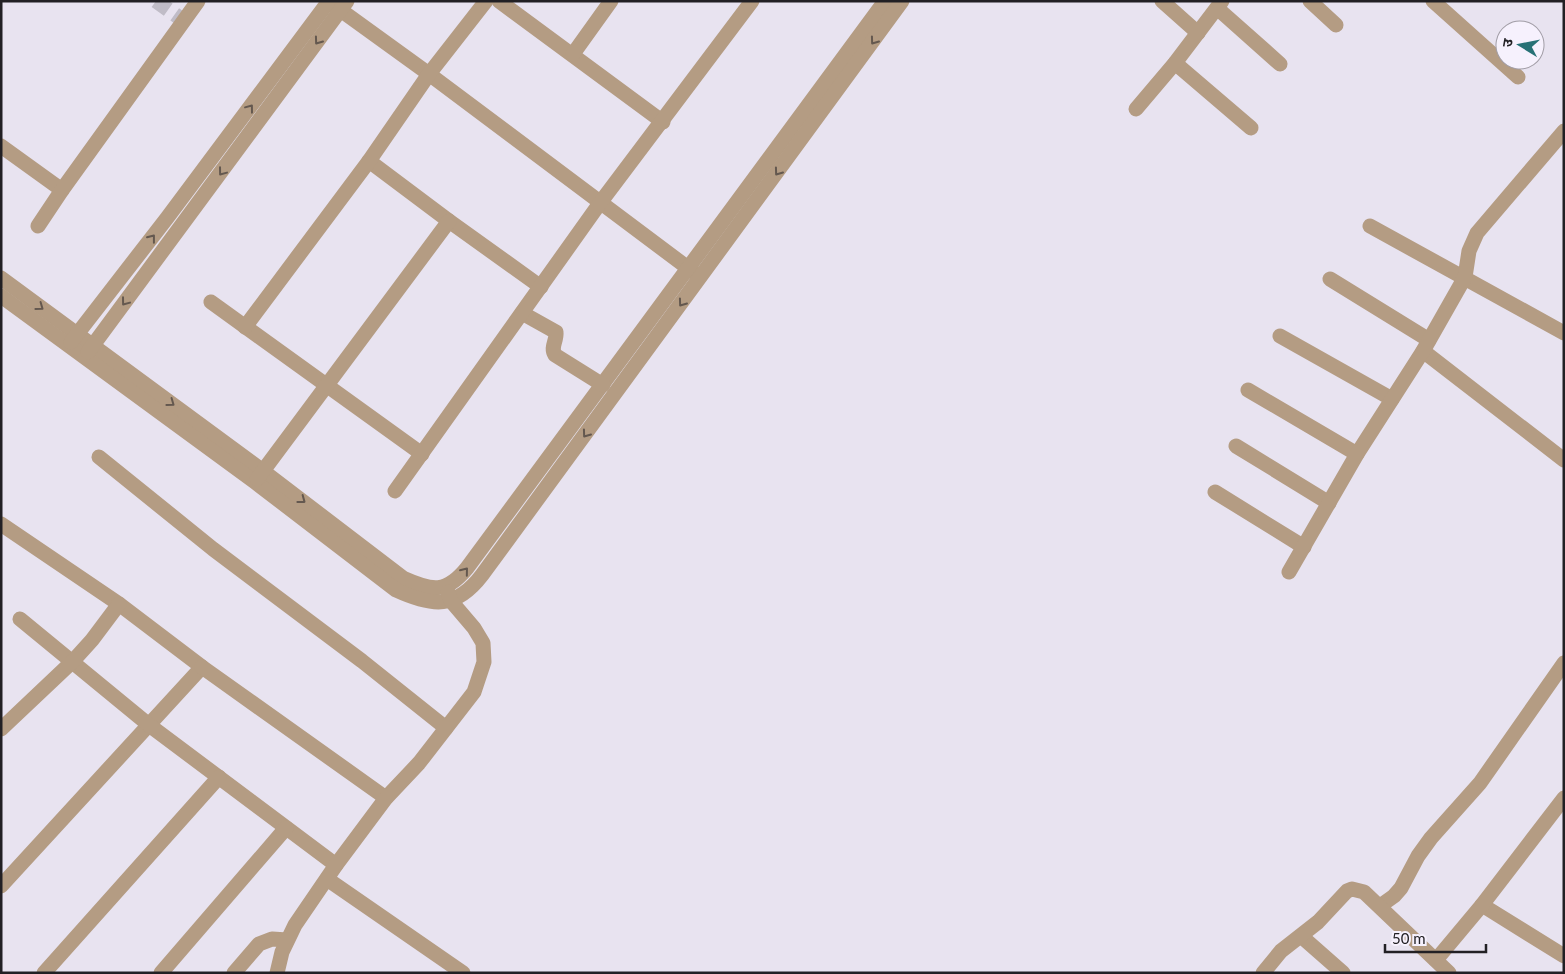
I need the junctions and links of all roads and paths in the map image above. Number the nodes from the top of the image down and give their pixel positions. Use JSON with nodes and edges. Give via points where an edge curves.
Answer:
{"nodes":[{"id":1,"x":198,"y":1,"type":"edge"},
{"id":2,"x":486,"y":1,"type":"edge"},
{"id":3,"x":499,"y":1,"type":"edge"},
{"id":4,"x":611,"y":1,"type":"edge"},
{"id":5,"x":752,"y":1,"type":"edge"},
{"id":6,"x":885,"y":1,"type":"edge"},
{"id":7,"x":902,"y":1,"type":"edge"},
{"id":8,"x":1162,"y":1,"type":"edge"},
{"id":9,"x":1310,"y":1,"type":"edge"},
{"id":10,"x":1433,"y":1,"type":"edge"},
{"id":11,"x":335,"y":3,"type":"edge"},
{"id":12,"x":1219,"y":4,"type":"edge"},
{"id":13,"x":1336,"y":25,"type":"dead end"},
{"id":14,"x":1198,"y":33,"type":"junction"},
{"id":15,"x":573,"y":54,"type":"junction"},
{"id":16,"x":1174,"y":63,"type":"junction"},
{"id":17,"x":1280,"y":64,"type":"dead end"},
{"id":18,"x":429,"y":74,"type":"junction"},
{"id":19,"x":1518,"y":77,"type":"dead end"},
{"id":20,"x":1136,"y":109,"type":"dead end"},
{"id":21,"x":663,"y":122,"type":"junction"},
{"id":22,"x":1251,"y":128,"type":"dead end"},
{"id":23,"x":1564,"y":130,"type":"edge"},
{"id":24,"x":1,"y":146,"type":"edge"},
{"id":25,"x":369,"y":161,"type":"junction"},
{"id":26,"x":62,"y":190,"type":"junction"},
{"id":27,"x":600,"y":203,"type":"junction"},
{"id":28,"x":449,"y":221,"type":"junction"},
{"id":29,"x":38,"y":226,"type":"dead end"},
{"id":30,"x":1370,"y":226,"type":"dead end"},
{"id":31,"x":695,"y":273,"type":"junction"},
{"id":32,"x":1465,"y":277,"type":"junction"},
{"id":33,"x":1,"y":278,"type":"edge"},
{"id":34,"x":1330,"y":279,"type":"dead end"},
{"id":35,"x":541,"y":286,"type":"junction"},
{"id":36,"x":1,"y":296,"type":"edge"},
{"id":37,"x":211,"y":302,"type":"dead end"},
{"id":38,"x":522,"y":313,"type":"junction"},
{"id":39,"x":246,"y":327,"type":"junction"},
{"id":40,"x":1564,"y":333,"type":"edge"},
{"id":41,"x":1280,"y":336,"type":"dead end"},
{"id":42,"x":73,"y":340,"type":"junction"},
{"id":43,"x":1426,"y":346,"type":"junction"},
{"id":44,"x":88,"y":351,"type":"junction"},
{"id":45,"x":326,"y":385,"type":"junction"},
{"id":46,"x":603,"y":386,"type":"junction"},
{"id":47,"x":1248,"y":390,"type":"dead end"},
{"id":48,"x":1392,"y":399,"type":"junction"},
{"id":49,"x":1236,"y":446,"type":"dead end"},
{"id":50,"x":422,"y":454,"type":"junction"},
{"id":51,"x":1357,"y":454,"type":"junction"},
{"id":52,"x":99,"y":457,"type":"dead end"},
{"id":53,"x":1564,"y":460,"type":"edge"},
{"id":54,"x":259,"y":477,"type":"junction"},
{"id":55,"x":395,"y":492,"type":"dead end"},
{"id":56,"x":1215,"y":492,"type":"dead end"},
{"id":57,"x":1329,"y":503,"type":"junction"},
{"id":58,"x":1,"y":524,"type":"edge"},
{"id":59,"x":1304,"y":547,"type":"junction"},
{"id":60,"x":1290,"y":572,"type":"dead end"},
{"id":61,"x":449,"y":594,"type":"junction"},
{"id":62,"x":119,"y":604,"type":"junction"},
{"id":63,"x":20,"y":619,"type":"dead end"},
{"id":64,"x":73,"y":661,"type":"junction"},
{"id":65,"x":1564,"y":663,"type":"edge"},
{"id":66,"x":202,"y":666,"type":"junction"},
{"id":67,"x":150,"y":725,"type":"junction"},
{"id":68,"x":446,"y":728,"type":"junction"},
{"id":69,"x":1,"y":729,"type":"edge"},
{"id":70,"x":219,"y":777,"type":"junction"},
{"id":71,"x":386,"y":798,"type":"junction"},
{"id":72,"x":1563,"y":801,"type":"edge"},
{"id":73,"x":286,"y":828,"type":"junction"},
{"id":74,"x":336,"y":865,"type":"junction"},
{"id":75,"x":327,"y":878,"type":"junction"},
{"id":76,"x":1,"y":886,"type":"edge"},
{"id":77,"x":1482,"y":905,"type":"junction"},
{"id":78,"x":1380,"y":906,"type":"junction"},
{"id":79,"x":1301,"y":936,"type":"junction"},
{"id":80,"x":287,"y":940,"type":"junction"},
{"id":81,"x":1564,"y":956,"type":"edge"},
{"id":82,"x":1436,"y":960,"type":"junction"},
{"id":83,"x":44,"y":973,"type":"edge"},
{"id":84,"x":161,"y":973,"type":"edge"},
{"id":85,"x":234,"y":973,"type":"edge"},
{"id":86,"x":277,"y":973,"type":"edge"},
{"id":87,"x":463,"y":973,"type":"edge"},
{"id":88,"x":1263,"y":973,"type":"edge"},
{"id":89,"x":1343,"y":973,"type":"edge"},
{"id":90,"x":1449,"y":973,"type":"edge"}],
"edges":[{"from":1,"to":26,"type":"street"},
{"from":2,"to":18,"type":"street"},
{"from":3,"to":15,"type":"street"},
{"from":4,"to":15,"type":"street"},
{"from":5,"to":21,"type":"street"},
{"from":6,"to":31,"type":"street"},
{"from":7,"to":31,"type":"street","one_way":true},
{"from":8,"to":14,"type":"street"},
{"from":9,"to":13,"type":"street"},
{"from":10,"to":19,"type":"street"},
{"from":11,"to":18,"type":"street"},
{"from":42,"to":11,"type":"street","one_way":true},
{"from":11,"to":44,"type":"street","one_way":true},
{"from":12,"to":14,"type":"street"},
{"from":12,"to":17,"type":"street"},
{"from":14,"to":16,"type":"street"},
{"from":15,"to":21,"type":"street"},
{"from":16,"to":20,"type":"street"},
{"from":16,"to":22,"type":"street"},
{"from":18,"to":25,"type":"street"},
{"from":18,"to":27,"type":"street"},
{"from":21,"to":27,"type":"street"},
{"from":23,"to":32,"type":"street","via":[[1478,233],[1469,251]]},
{"from":24,"to":26,"type":"street"},
{"from":25,"to":28,"type":"street"},
{"from":25,"to":39,"type":"street"},
{"from":26,"to":29,"type":"street"},
{"from":27,"to":31,"type":"street"},
{"from":27,"to":35,"type":"street"},
{"from":28,"to":35,"type":"street"},
{"from":28,"to":45,"type":"street"},
{"from":30,"to":32,"type":"street"},
{"from":31,"to":46,"type":"street"},
{"from":31,"to":61,"type":"street","one_way":true,"via":[[482,575],[464,595]]},
{"from":32,"to":40,"type":"street"},
{"from":32,"to":43,"type":"street"},
{"from":33,"to":42,"type":"street","one_way":true},
{"from":34,"to":43,"type":"street"},
{"from":35,"to":38,"type":"street"},
{"from":36,"to":42,"type":"street"},
{"from":37,"to":39,"type":"street"},
{"from":38,"to":46,"type":"street","via":[[556,332],[555,355]]},
{"from":38,"to":50,"type":"street"},
{"from":39,"to":45,"type":"street"},
{"from":41,"to":48,"type":"street"},
{"from":42,"to":44,"type":"street"},
{"from":43,"to":48,"type":"street"},
{"from":43,"to":53,"type":"street"},
{"from":44,"to":54,"type":"street"},
{"from":45,"to":50,"type":"street"},
{"from":45,"to":54,"type":"street"},
{"from":61,"to":46,"type":"street","one_way":true},
{"from":47,"to":51,"type":"street"},
{"from":48,"to":51,"type":"street"},
{"from":49,"to":57,"type":"street"},
{"from":50,"to":55,"type":"street"},
{"from":51,"to":57,"type":"street"},
{"from":52,"to":68,"type":"street"},
{"from":54,"to":61,"type":"street","via":[[403,578]]},
{"from":56,"to":59,"type":"street"},
{"from":57,"to":59,"type":"street"},
{"from":58,"to":62,"type":"street"},
{"from":59,"to":60,"type":"street"},
{"from":61,"to":68,"type":"street","via":[[483,643],[484,662],[474,692]]},
{"from":62,"to":64,"type":"street"},
{"from":62,"to":66,"type":"street"},
{"from":63,"to":64,"type":"street"},
{"from":64,"to":67,"type":"street"},
{"from":64,"to":69,"type":"street"},
{"from":65,"to":78,"type":"street","via":[[1480,783],[1431,838],[1401,888]]},
{"from":66,"to":67,"type":"street"},
{"from":66,"to":71,"type":"street"},
{"from":67,"to":70,"type":"street"},
{"from":67,"to":76,"type":"street"},
{"from":68,"to":71,"type":"street"},
{"from":70,"to":73,"type":"street"},
{"from":70,"to":83,"type":"street"},
{"from":71,"to":74,"type":"street"},
{"from":72,"to":77,"type":"street"},
{"from":73,"to":74,"type":"street"},
{"from":73,"to":84,"type":"street"},
{"from":74,"to":75,"type":"street"},
{"from":75,"to":80,"type":"street"},
{"from":75,"to":87,"type":"street"},
{"from":77,"to":81,"type":"street"},
{"from":77,"to":82,"type":"street"},
{"from":78,"to":79,"type":"street","via":[[1364,892],[1352,888]]},
{"from":78,"to":82,"type":"street"},
{"from":79,"to":88,"type":"street","via":[[1281,951]]},
{"from":79,"to":89,"type":"street"},
{"from":80,"to":85,"type":"street","via":[[265,940]]},
{"from":80,"to":86,"type":"street"},
{"from":82,"to":90,"type":"street"}]}
